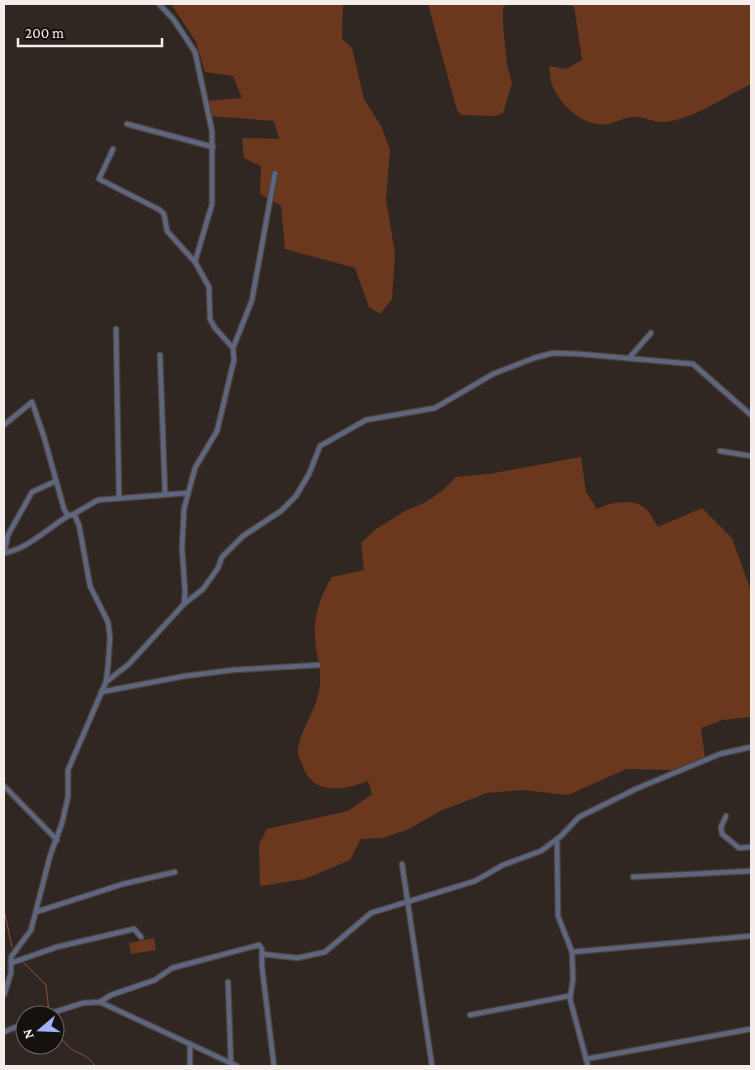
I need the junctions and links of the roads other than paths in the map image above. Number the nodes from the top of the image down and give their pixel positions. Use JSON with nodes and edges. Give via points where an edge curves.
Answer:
{"nodes":[{"id":1,"x":159,"y":4,"type":"edge"},
{"id":2,"x":128,"y":124,"type":"dead end"},
{"id":3,"x":213,"y":147,"type":"junction"},
{"id":4,"x":113,"y":149,"type":"dead end"},
{"id":5,"x":275,"y":173,"type":"dead end"},
{"id":6,"x":195,"y":262,"type":"junction"},
{"id":7,"x":116,"y":329,"type":"dead end"},
{"id":8,"x":651,"y":333,"type":"dead end"},
{"id":9,"x":233,"y":348,"type":"junction"},
{"id":10,"x":160,"y":355,"type":"dead end"},
{"id":11,"x":629,"y":358,"type":"junction"},
{"id":12,"x":751,"y":415,"type":"edge"},
{"id":13,"x":4,"y":425,"type":"edge"},
{"id":14,"x":720,"y":450,"type":"dead end"},
{"id":15,"x":751,"y":456,"type":"edge"},
{"id":16,"x":56,"y":481,"type":"junction"},
{"id":17,"x":188,"y":493,"type":"junction"},
{"id":18,"x":165,"y":494,"type":"junction"},
{"id":19,"x":119,"y":497,"type":"junction"},
{"id":20,"x":74,"y":514,"type":"junction"},
{"id":21,"x":68,"y":516,"type":"junction"},
{"id":22,"x":184,"y":604,"type":"junction"},
{"id":23,"x":318,"y":664,"type":"dead end"},
{"id":24,"x":106,"y":682,"type":"junction"},
{"id":25,"x":101,"y":692,"type":"junction"},
{"id":26,"x":751,"y":747,"type":"edge"},
{"id":27,"x":4,"y":786,"type":"edge"},
{"id":28,"x":726,"y":816,"type":"dead end"},
{"id":29,"x":57,"y":840,"type":"junction"},
{"id":30,"x":556,"y":840,"type":"junction"},
{"id":31,"x":751,"y":847,"type":"edge"},
{"id":32,"x":402,"y":864,"type":"dead end"},
{"id":33,"x":751,"y":871,"type":"edge"},
{"id":34,"x":175,"y":872,"type":"dead end"},
{"id":35,"x":633,"y":877,"type":"dead end"},
{"id":36,"x":409,"y":902,"type":"junction"},
{"id":37,"x":36,"y":912,"type":"junction"},
{"id":38,"x":751,"y":936,"type":"edge"},
{"id":39,"x":141,"y":938,"type":"dead end"},
{"id":40,"x":572,"y":952,"type":"junction"},
{"id":41,"x":262,"y":954,"type":"junction"},
{"id":42,"x":13,"y":962,"type":"junction"},
{"id":43,"x":228,"y":982,"type":"dead end"},
{"id":44,"x":4,"y":995,"type":"edge"},
{"id":45,"x":569,"y":996,"type":"junction"},
{"id":46,"x":100,"y":1002,"type":"junction"},
{"id":47,"x":65,"y":1009,"type":"edge"},
{"id":48,"x":470,"y":1015,"type":"dead end"},
{"id":49,"x":751,"y":1029,"type":"edge"},
{"id":50,"x":190,"y":1044,"type":"junction"},
{"id":51,"x":586,"y":1059,"type":"junction"},
{"id":52,"x":230,"y":1064,"type":"junction"},
{"id":53,"x":190,"y":1066,"type":"edge"},
{"id":54,"x":237,"y":1066,"type":"edge"},
{"id":55,"x":274,"y":1066,"type":"edge"},
{"id":56,"x":432,"y":1066,"type":"edge"},
{"id":57,"x":588,"y":1066,"type":"edge"}],
"edges":[{"from":1,"to":3,"type":"street","via":[[186,35],[198,61]]},
{"from":2,"to":3,"type":"street"},
{"from":3,"to":6,"type":"street","via":[[212,204]]},
{"from":4,"to":6,"type":"street","via":[[99,179],[160,210],[164,214],[167,231]]},
{"from":5,"to":9,"type":"street","via":[[252,300]]},
{"from":6,"to":9,"type":"street","via":[[209,287],[210,319]]},
{"from":7,"to":19,"type":"street"},
{"from":8,"to":11,"type":"street"},
{"from":9,"to":17,"type":"street","via":[[232,370],[216,431],[198,461]]},
{"from":10,"to":18,"type":"street"},
{"from":11,"to":12,"type":"street","via":[[698,367]]},
{"from":11,"to":22,"type":"street","via":[[553,353],[540,356],[493,374],[434,408],[366,420],[320,446],[310,474],[296,496],[281,511],[243,536],[222,557],[203,589]]},
{"from":13,"to":16,"type":"street","via":[[32,402]]},
{"from":14,"to":15,"type":"street"},
{"from":16,"to":21,"type":"street"},
{"from":16,"to":21,"type":"street","via":[[32,492],[8,535],[4,553],[12,552]]},
{"from":17,"to":18,"type":"street"},
{"from":17,"to":22,"type":"street","via":[[182,548]]},
{"from":18,"to":19,"type":"street"},
{"from":19,"to":20,"type":"street","via":[[98,500]]},
{"from":20,"to":21,"type":"street"},
{"from":20,"to":24,"type":"street","via":[[90,586],[108,622],[110,652]]},
{"from":22,"to":24,"type":"street","via":[[146,646]]},
{"from":23,"to":25,"type":"street","via":[[195,674]]},
{"from":24,"to":25,"type":"street"},
{"from":25,"to":29,"type":"street","via":[[68,770],[67,804]]},
{"from":26,"to":30,"type":"street","via":[[713,757],[638,788],[579,817]]},
{"from":27,"to":29,"type":"street"},
{"from":28,"to":31,"type":"street","via":[[722,834],[739,848]]},
{"from":29,"to":37,"type":"street"},
{"from":30,"to":36,"type":"street","via":[[541,851],[504,865],[475,881]]},
{"from":30,"to":40,"type":"street","via":[[558,916]]},
{"from":32,"to":36,"type":"street"},
{"from":33,"to":35,"type":"street"},
{"from":34,"to":37,"type":"street","via":[[123,884]]},
{"from":36,"to":41,"type":"street","via":[[371,913],[325,952],[297,958]]},
{"from":36,"to":56,"type":"street"},
{"from":37,"to":42,"type":"street","via":[[30,930],[15,950]]},
{"from":38,"to":40,"type":"street"},
{"from":39,"to":42,"type":"street","via":[[134,929]]},
{"from":40,"to":45,"type":"street","via":[[573,979]]},
{"from":41,"to":46,"type":"street","via":[[259,945],[190,962]]},
{"from":41,"to":55,"type":"street"},
{"from":42,"to":44,"type":"street"},
{"from":43,"to":52,"type":"street"},
{"from":45,"to":48,"type":"street"},
{"from":45,"to":51,"type":"street"},
{"from":46,"to":47,"type":"street"},
{"from":46,"to":50,"type":"street"},
{"from":49,"to":51,"type":"street"},
{"from":50,"to":52,"type":"street"},
{"from":50,"to":53,"type":"street"},
{"from":51,"to":57,"type":"street"},
{"from":52,"to":54,"type":"street"}]}
